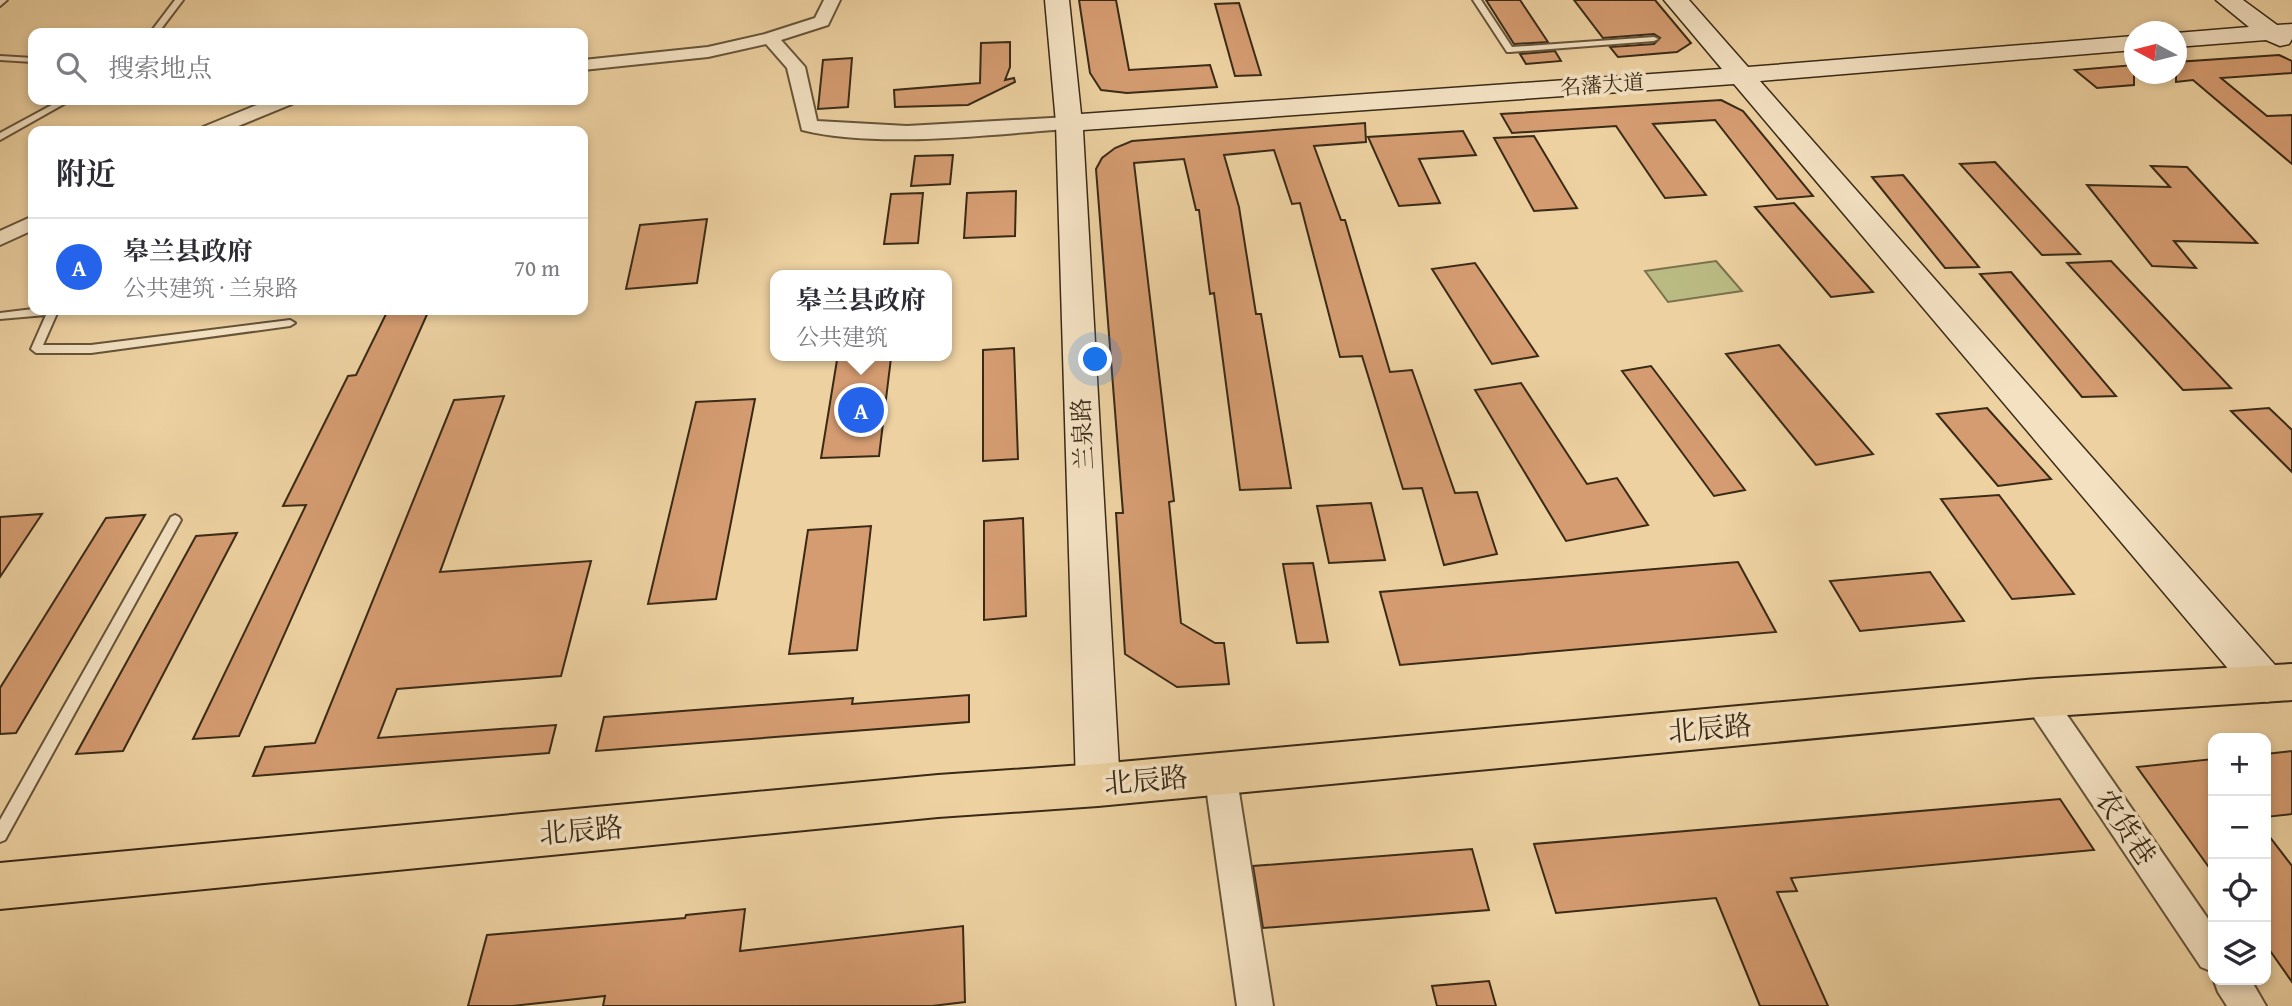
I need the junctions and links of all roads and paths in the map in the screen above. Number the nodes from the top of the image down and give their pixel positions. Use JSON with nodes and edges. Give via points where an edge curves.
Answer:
{"nodes":[{"id":1,"x":179,"y":0,"type":"edge"},
{"id":2,"x":832,"y":0,"type":"edge"},
{"id":3,"x":1057,"y":0,"type":"edge"},
{"id":4,"x":1477,"y":0,"type":"edge"},
{"id":5,"x":1676,"y":0,"type":"edge"},
{"id":6,"x":2228,"y":0,"type":"edge"},
{"id":7,"x":158,"y":28,"type":"edge"},
{"id":8,"x":2281,"y":31,"type":"edge"},
{"id":9,"x":770,"y":38,"type":"junction"},
{"id":10,"x":1654,"y":39,"type":"dead end"},
{"id":11,"x":2187,"y":39,"type":"edge"},
{"id":12,"x":2124,"y":44,"type":"edge"},
{"id":13,"x":2292,"y":47,"type":"edge"},
{"id":14,"x":0,"y":58,"type":"edge"},
{"id":15,"x":28,"y":60,"type":"edge"},
{"id":16,"x":588,"y":64,"type":"edge"},
{"id":17,"x":1742,"y":76,"type":"junction"},
{"id":18,"x":58,"y":105,"type":"edge"},
{"id":19,"x":273,"y":105,"type":"edge"},
{"id":20,"x":1069,"y":122,"type":"junction"},
{"id":21,"x":222,"y":126,"type":"edge"},
{"id":22,"x":0,"y":137,"type":"edge"},
{"id":23,"x":28,"y":225,"type":"edge"},
{"id":24,"x":0,"y":239,"type":"edge"},
{"id":25,"x":28,"y":313,"type":"edge"},
{"id":26,"x":51,"y":315,"type":"edge"},
{"id":27,"x":0,"y":316,"type":"edge"},
{"id":28,"x":290,"y":323,"type":"dead end"},
{"id":29,"x":175,"y":520,"type":"dead end"},
{"id":30,"x":2279,"y":684,"type":"edge"},
{"id":31,"x":2038,"y":698,"type":"junction"},
{"id":32,"x":1220,"y":774,"type":"junction"},
{"id":33,"x":1098,"y":785,"type":"junction"},
{"id":34,"x":0,"y":835,"type":"edge"},
{"id":35,"x":0,"y":886,"type":"edge"},
{"id":36,"x":2208,"y":949,"type":"edge"},
{"id":37,"x":2233,"y":985,"type":"edge"},
{"id":38,"x":1255,"y":1006,"type":"edge"},
{"id":39,"x":2248,"y":1006,"type":"edge"}],
"edges":[{"from":1,"to":7,"type":"lane"},
{"from":2,"to":9,"type":"street","via":[[822,21]]},
{"from":3,"to":20,"type":"street","name":"兰泉路"},
{"from":4,"to":10,"type":"lane","via":[[1510,50]]},
{"from":5,"to":17,"type":"street"},
{"from":6,"to":8,"type":"street"},
{"from":8,"to":11,"type":"street"},
{"from":8,"to":13,"type":"street"},
{"from":9,"to":16,"type":"street","via":[[708,52]]},
{"from":9,"to":20,"type":"street","via":[[796,66],[809,126],[904,134]]},
{"from":12,"to":17,"type":"street","name":"名藩大道"},
{"from":14,"to":15,"type":"lane"},
{"from":17,"to":20,"type":"street","name":"名藩大道"},
{"from":17,"to":30,"type":"street"},
{"from":18,"to":22,"type":"lane"},
{"from":19,"to":21,"type":"street"},
{"from":20,"to":33,"type":"street","name":"兰泉路"},
{"from":23,"to":24,"type":"street"},
{"from":25,"to":27,"type":"lane"},
{"from":26,"to":28,"type":"lane","via":[[36,349],[91,349]]},
{"from":29,"to":34,"type":"lane"},
{"from":30,"to":31,"type":"main road","name":"北辰路"},
{"from":31,"to":32,"type":"main road","name":"北辰路"},
{"from":31,"to":36,"type":"street","name":"农货巷"},
{"from":32,"to":33,"type":"main road","name":"北辰路"},
{"from":32,"to":38,"type":"street"},
{"from":33,"to":35,"type":"main road","name":"北辰路","via":[[938,796]]},
{"from":37,"to":39,"type":"street"}]}
